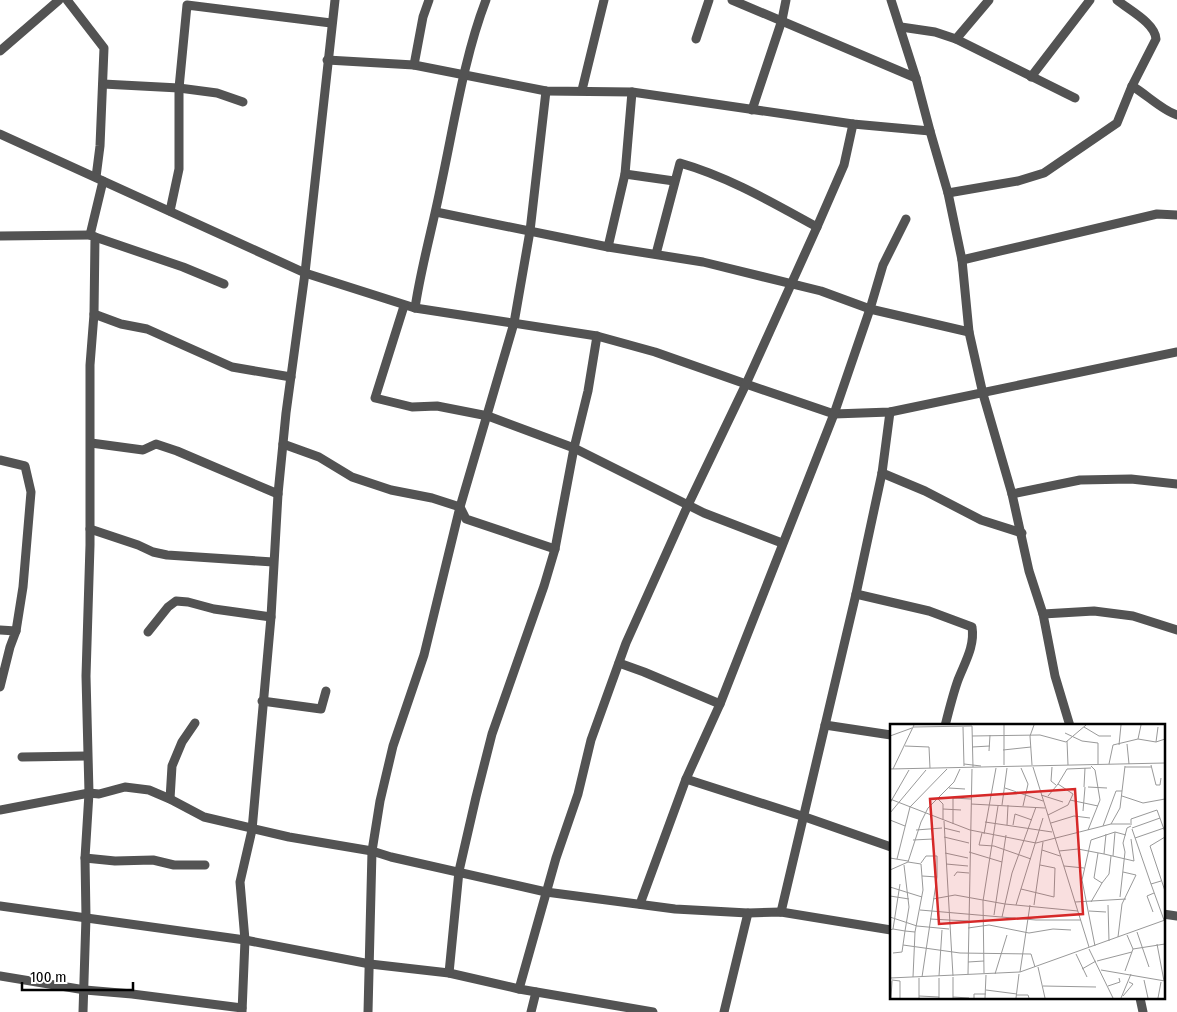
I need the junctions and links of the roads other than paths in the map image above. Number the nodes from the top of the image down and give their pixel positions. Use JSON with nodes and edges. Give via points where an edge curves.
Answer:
{"nodes":[{"id":1,"x":59,"y":0,"type":"edge"},
{"id":2,"x":67,"y":0,"type":"edge"},
{"id":3,"x":334,"y":0,"type":"edge"},
{"id":4,"x":429,"y":0,"type":"edge"},
{"id":5,"x":486,"y":0,"type":"edge"},
{"id":6,"x":604,"y":0,"type":"edge"},
{"id":7,"x":709,"y":0,"type":"edge"},
{"id":8,"x":732,"y":0,"type":"edge"},
{"id":9,"x":786,"y":0,"type":"edge"},
{"id":10,"x":891,"y":0,"type":"edge"},
{"id":11,"x":989,"y":0,"type":"edge"},
{"id":12,"x":1090,"y":0,"type":"edge"},
{"id":13,"x":1118,"y":0,"type":"edge"},
{"id":14,"x":187,"y":2,"type":"edge"},
{"id":15,"x":782,"y":20,"type":"junction"},
{"id":16,"x":331,"y":23,"type":"junction"},
{"id":17,"x":901,"y":27,"type":"junction"},
{"id":18,"x":956,"y":38,"type":"junction"},
{"id":19,"x":696,"y":39,"type":"dead end"},
{"id":20,"x":0,"y":51,"type":"edge"},
{"id":21,"x":328,"y":60,"type":"junction"},
{"id":22,"x":414,"y":65,"type":"junction"},
{"id":23,"x":464,"y":76,"type":"junction"},
{"id":24,"x":1032,"y":77,"type":"junction"},
{"id":25,"x":916,"y":78,"type":"junction"},
{"id":26,"x":103,"y":84,"type":"junction"},
{"id":27,"x":1132,"y":86,"type":"junction"},
{"id":28,"x":179,"y":88,"type":"junction"},
{"id":29,"x":582,"y":90,"type":"junction"},
{"id":30,"x":546,"y":91,"type":"junction"},
{"id":31,"x":632,"y":92,"type":"junction"},
{"id":32,"x":1075,"y":98,"type":"dead end"},
{"id":33,"x":243,"y":102,"type":"dead end"},
{"id":34,"x":752,"y":110,"type":"junction"},
{"id":35,"x":1177,"y":114,"type":"edge"},
{"id":36,"x":853,"y":124,"type":"junction"},
{"id":37,"x":930,"y":132,"type":"junction"},
{"id":38,"x":0,"y":134,"type":"edge"},
{"id":39,"x":625,"y":174,"type":"junction"},
{"id":40,"x":99,"y":179,"type":"junction"},
{"id":41,"x":674,"y":181,"type":"junction"},
{"id":42,"x":948,"y":193,"type":"junction"},
{"id":43,"x":170,"y":210,"type":"junction"},
{"id":44,"x":436,"y":212,"type":"junction"},
{"id":45,"x":1177,"y":216,"type":"edge"},
{"id":46,"x":906,"y":219,"type":"dead end"},
{"id":47,"x":818,"y":226,"type":"junction"},
{"id":48,"x":530,"y":231,"type":"junction"},
{"id":49,"x":0,"y":236,"type":"edge"},
{"id":50,"x":92,"y":236,"type":"junction"},
{"id":51,"x":608,"y":247,"type":"junction"},
{"id":52,"x":656,"y":254,"type":"junction"},
{"id":53,"x":962,"y":260,"type":"junction"},
{"id":54,"x":305,"y":273,"type":"junction"},
{"id":55,"x":224,"y":284,"type":"dead end"},
{"id":56,"x":791,"y":284,"type":"junction"},
{"id":57,"x":404,"y":306,"type":"junction"},
{"id":58,"x":415,"y":308,"type":"junction"},
{"id":59,"x":870,"y":310,"type":"junction"},
{"id":60,"x":94,"y":314,"type":"junction"},
{"id":61,"x":514,"y":323,"type":"junction"},
{"id":62,"x":969,"y":332,"type":"junction"},
{"id":63,"x":597,"y":336,"type":"junction"},
{"id":64,"x":1177,"y":352,"type":"edge"},
{"id":65,"x":291,"y":377,"type":"junction"},
{"id":66,"x":746,"y":384,"type":"junction"},
{"id":67,"x":983,"y":394,"type":"junction"},
{"id":68,"x":890,"y":412,"type":"junction"},
{"id":69,"x":834,"y":414,"type":"junction"},
{"id":70,"x":488,"y":416,"type":"junction"},
{"id":71,"x":91,"y":443,"type":"junction"},
{"id":72,"x":283,"y":444,"type":"junction"},
{"id":73,"x":574,"y":448,"type":"junction"},
{"id":74,"x":0,"y":460,"type":"edge"},
{"id":75,"x":882,"y":473,"type":"junction"},
{"id":76,"x":1177,"y":484,"type":"edge"},
{"id":77,"x":278,"y":494,"type":"junction"},
{"id":78,"x":1012,"y":494,"type":"junction"},
{"id":79,"x":688,"y":505,"type":"junction"},
{"id":80,"x":460,"y":507,"type":"junction"},
{"id":81,"x":90,"y":529,"type":"junction"},
{"id":82,"x":1022,"y":533,"type":"junction"},
{"id":83,"x":782,"y":543,"type":"junction"},
{"id":84,"x":555,"y":550,"type":"junction"},
{"id":85,"x":273,"y":562,"type":"junction"},
{"id":86,"x":856,"y":594,"type":"junction"},
{"id":87,"x":1043,"y":614,"type":"junction"},
{"id":88,"x":271,"y":617,"type":"junction"},
{"id":89,"x":0,"y":630,"type":"edge"},
{"id":90,"x":1177,"y":630,"type":"edge"},
{"id":91,"x":16,"y":631,"type":"junction"},
{"id":92,"x":148,"y":632,"type":"dead end"},
{"id":93,"x":619,"y":663,"type":"junction"},
{"id":94,"x":0,"y":687,"type":"edge"},
{"id":95,"x":326,"y":691,"type":"dead end"},
{"id":96,"x":262,"y":701,"type":"junction"},
{"id":97,"x":720,"y":704,"type":"junction"},
{"id":98,"x":195,"y":723,"type":"dead end"},
{"id":99,"x":946,"y":724,"type":"edge"},
{"id":100,"x":1069,"y":724,"type":"edge"},
{"id":101,"x":825,"y":725,"type":"junction"},
{"id":102,"x":890,"y":735,"type":"edge"},
{"id":103,"x":87,"y":756,"type":"junction"},
{"id":104,"x":22,"y":757,"type":"dead end"},
{"id":105,"x":686,"y":779,"type":"junction"},
{"id":106,"x":89,"y":793,"type":"junction"},
{"id":107,"x":170,"y":799,"type":"junction"},
{"id":108,"x":0,"y":810,"type":"edge"},
{"id":109,"x":804,"y":817,"type":"junction"},
{"id":110,"x":252,"y":830,"type":"junction"},
{"id":111,"x":890,"y":847,"type":"edge"},
{"id":112,"x":372,"y":850,"type":"junction"},
{"id":113,"x":85,"y":858,"type":"junction"},
{"id":114,"x":205,"y":865,"type":"dead end"},
{"id":115,"x":459,"y":871,"type":"junction"},
{"id":116,"x":546,"y":892,"type":"junction"},
{"id":117,"x":640,"y":904,"type":"junction"},
{"id":118,"x":0,"y":906,"type":"edge"},
{"id":119,"x":781,"y":912,"type":"junction"},
{"id":120,"x":748,"y":913,"type":"junction"},
{"id":121,"x":1164,"y":914,"type":"edge"},
{"id":122,"x":1177,"y":916,"type":"edge"},
{"id":123,"x":86,"y":917,"type":"junction"},
{"id":124,"x":890,"y":930,"type":"edge"},
{"id":125,"x":245,"y":940,"type":"junction"},
{"id":126,"x":370,"y":964,"type":"junction"},
{"id":127,"x":449,"y":973,"type":"junction"},
{"id":128,"x":0,"y":976,"type":"edge"},
{"id":129,"x":519,"y":989,"type":"junction"},
{"id":130,"x":85,"y":990,"type":"junction"},
{"id":131,"x":536,"y":992,"type":"junction"},
{"id":132,"x":242,"y":1010,"type":"edge"},
{"id":133,"x":83,"y":1012,"type":"edge"},
{"id":134,"x":368,"y":1012,"type":"edge"},
{"id":135,"x":532,"y":1012,"type":"edge"},
{"id":136,"x":653,"y":1012,"type":"edge"},
{"id":137,"x":724,"y":1012,"type":"edge"}],
"edges":[{"from":1,"to":20,"type":"street"},
{"from":2,"to":26,"type":"street","via":[[104,48]]},
{"from":3,"to":16,"type":"street"},
{"from":4,"to":22,"type":"street"},
{"from":5,"to":23,"type":"street"},
{"from":6,"to":29,"type":"street"},
{"from":7,"to":19,"type":"street"},
{"from":8,"to":15,"type":"street"},
{"from":9,"to":15,"type":"street"},
{"from":10,"to":17,"type":"street"},
{"from":11,"to":18,"type":"street"},
{"from":12,"to":24,"type":"street"},
{"from":13,"to":27,"type":"street","via":[[1156,32]]},
{"from":14,"to":16,"type":"street"},
{"from":14,"to":28,"type":"street"},
{"from":15,"to":25,"type":"street"},
{"from":15,"to":34,"type":"street"},
{"from":16,"to":21,"type":"street"},
{"from":17,"to":18,"type":"street"},
{"from":17,"to":25,"type":"street"},
{"from":18,"to":24,"type":"street"},
{"from":21,"to":22,"type":"street"},
{"from":21,"to":54,"type":"street"},
{"from":22,"to":23,"type":"street"},
{"from":23,"to":30,"type":"street"},
{"from":23,"to":44,"type":"street"},
{"from":24,"to":32,"type":"street"},
{"from":25,"to":37,"type":"street"},
{"from":26,"to":28,"type":"street"},
{"from":26,"to":40,"type":"street"},
{"from":27,"to":35,"type":"street","via":[[1169,112]]},
{"from":27,"to":42,"type":"street","via":[[1117,123],[1044,173],[1018,181]]},
{"from":28,"to":33,"type":"street","via":[[217,93]]},
{"from":28,"to":43,"type":"street","via":[[179,169]]},
{"from":29,"to":30,"type":"street"},
{"from":29,"to":31,"type":"street"},
{"from":30,"to":48,"type":"street"},
{"from":31,"to":34,"type":"street"},
{"from":31,"to":39,"type":"street"},
{"from":34,"to":36,"type":"street"},
{"from":36,"to":37,"type":"street"},
{"from":36,"to":47,"type":"street","via":[[844,165]]},
{"from":37,"to":42,"type":"street"},
{"from":38,"to":40,"type":"street"},
{"from":39,"to":41,"type":"street"},
{"from":39,"to":51,"type":"street"},
{"from":40,"to":43,"type":"street"},
{"from":40,"to":50,"type":"street"},
{"from":41,"to":47,"type":"street","via":[[680,163],[703,169],[739,184]]},
{"from":41,"to":52,"type":"street"},
{"from":42,"to":53,"type":"street"},
{"from":43,"to":54,"type":"street"},
{"from":44,"to":48,"type":"street"},
{"from":44,"to":58,"type":"street"},
{"from":45,"to":53,"type":"street","via":[[1158,214]]},
{"from":46,"to":59,"type":"street","via":[[883,265]]},
{"from":47,"to":56,"type":"street"},
{"from":48,"to":51,"type":"street"},
{"from":48,"to":61,"type":"street"},
{"from":49,"to":50,"type":"street"},
{"from":50,"to":55,"type":"street"},
{"from":50,"to":60,"type":"street"},
{"from":51,"to":52,"type":"street"},
{"from":52,"to":56,"type":"street"},
{"from":53,"to":62,"type":"street"},
{"from":54,"to":57,"type":"street"},
{"from":54,"to":65,"type":"street"},
{"from":56,"to":59,"type":"street","via":[[821,291]]},
{"from":56,"to":66,"type":"street"},
{"from":57,"to":58,"type":"street"},
{"from":57,"to":70,"type":"street","via":[[375,398],[412,407],[437,406]]},
{"from":58,"to":61,"type":"street"},
{"from":59,"to":62,"type":"street"},
{"from":59,"to":69,"type":"street"},
{"from":60,"to":65,"type":"street","via":[[147,329],[232,367]]},
{"from":60,"to":71,"type":"street","via":[[90,365]]},
{"from":61,"to":63,"type":"street"},
{"from":61,"to":70,"type":"street"},
{"from":62,"to":67,"type":"street"},
{"from":63,"to":66,"type":"street","via":[[655,352]]},
{"from":63,"to":73,"type":"street"},
{"from":64,"to":67,"type":"street"},
{"from":65,"to":72,"type":"street"},
{"from":66,"to":69,"type":"street"},
{"from":66,"to":79,"type":"street"},
{"from":67,"to":68,"type":"street"},
{"from":67,"to":78,"type":"street"},
{"from":68,"to":69,"type":"street"},
{"from":68,"to":75,"type":"street"},
{"from":69,"to":83,"type":"street"},
{"from":70,"to":73,"type":"street"},
{"from":70,"to":80,"type":"street"},
{"from":71,"to":77,"type":"street","via":[[143,450],[156,444]]},
{"from":71,"to":81,"type":"street"},
{"from":72,"to":77,"type":"street"},
{"from":72,"to":80,"type":"street","via":[[319,457],[352,477]]},
{"from":73,"to":79,"type":"street"},
{"from":73,"to":84,"type":"street"},
{"from":74,"to":91,"type":"street","via":[[25,466],[31,492]]},
{"from":75,"to":82,"type":"street","via":[[981,520]]},
{"from":75,"to":86,"type":"street"},
{"from":76,"to":78,"type":"street","via":[[1131,479],[1080,480]]},
{"from":77,"to":85,"type":"street"},
{"from":78,"to":82,"type":"street"},
{"from":79,"to":83,"type":"street"},
{"from":79,"to":93,"type":"street"},
{"from":80,"to":84,"type":"street","via":[[466,519]]},
{"from":80,"to":112,"type":"street","via":[[424,655],[393,746]]},
{"from":81,"to":85,"type":"street","via":[[167,555]]},
{"from":81,"to":103,"type":"street"},
{"from":82,"to":87,"type":"street","via":[[1029,571]]},
{"from":83,"to":97,"type":"street"},
{"from":84,"to":115,"type":"street","via":[[492,734]]},
{"from":85,"to":88,"type":"street"},
{"from":86,"to":99,"type":"street","via":[[929,611],[972,627],[974,638]]},
{"from":86,"to":101,"type":"street"},
{"from":87,"to":90,"type":"street","via":[[1094,611],[1133,616]]},
{"from":87,"to":100,"type":"street","via":[[1055,676]]},
{"from":88,"to":92,"type":"street","via":[[176,601]]},
{"from":88,"to":96,"type":"street"},
{"from":89,"to":91,"type":"street"},
{"from":91,"to":94,"type":"street"},
{"from":93,"to":97,"type":"street"},
{"from":93,"to":116,"type":"street","via":[[591,740],[578,794]]},
{"from":95,"to":96,"type":"street","via":[[321,709]]},
{"from":96,"to":110,"type":"street"},
{"from":97,"to":105,"type":"street"},
{"from":98,"to":107,"type":"street","via":[[182,742],[172,766]]},
{"from":101,"to":102,"type":"street"},
{"from":101,"to":109,"type":"street"},
{"from":103,"to":104,"type":"street"},
{"from":103,"to":106,"type":"street"},
{"from":105,"to":109,"type":"street"},
{"from":105,"to":117,"type":"street"},
{"from":106,"to":107,"type":"street","via":[[99,794],[125,787],[148,790]]},
{"from":106,"to":108,"type":"street"},
{"from":106,"to":113,"type":"street"},
{"from":107,"to":110,"type":"street","via":[[204,817]]},
{"from":109,"to":111,"type":"street"},
{"from":109,"to":119,"type":"street"},
{"from":110,"to":112,"type":"street"},
{"from":110,"to":125,"type":"street","via":[[240,882]]},
{"from":112,"to":115,"type":"street"},
{"from":112,"to":126,"type":"street"},
{"from":113,"to":114,"type":"street"},
{"from":113,"to":123,"type":"street"},
{"from":115,"to":116,"type":"street"},
{"from":115,"to":127,"type":"street"},
{"from":116,"to":117,"type":"street"},
{"from":116,"to":129,"type":"street"},
{"from":117,"to":120,"type":"street"},
{"from":118,"to":123,"type":"street"},
{"from":119,"to":120,"type":"street"},
{"from":119,"to":124,"type":"street"},
{"from":120,"to":137,"type":"street"},
{"from":121,"to":122,"type":"street"},
{"from":123,"to":125,"type":"street"},
{"from":123,"to":130,"type":"street"},
{"from":125,"to":126,"type":"street"},
{"from":125,"to":132,"type":"street"},
{"from":126,"to":127,"type":"street"},
{"from":126,"to":134,"type":"street"},
{"from":127,"to":129,"type":"street"},
{"from":128,"to":130,"type":"street"},
{"from":129,"to":131,"type":"street"},
{"from":130,"to":132,"type":"street"},
{"from":130,"to":133,"type":"street"},
{"from":131,"to":135,"type":"street"},
{"from":131,"to":136,"type":"street"}]}
